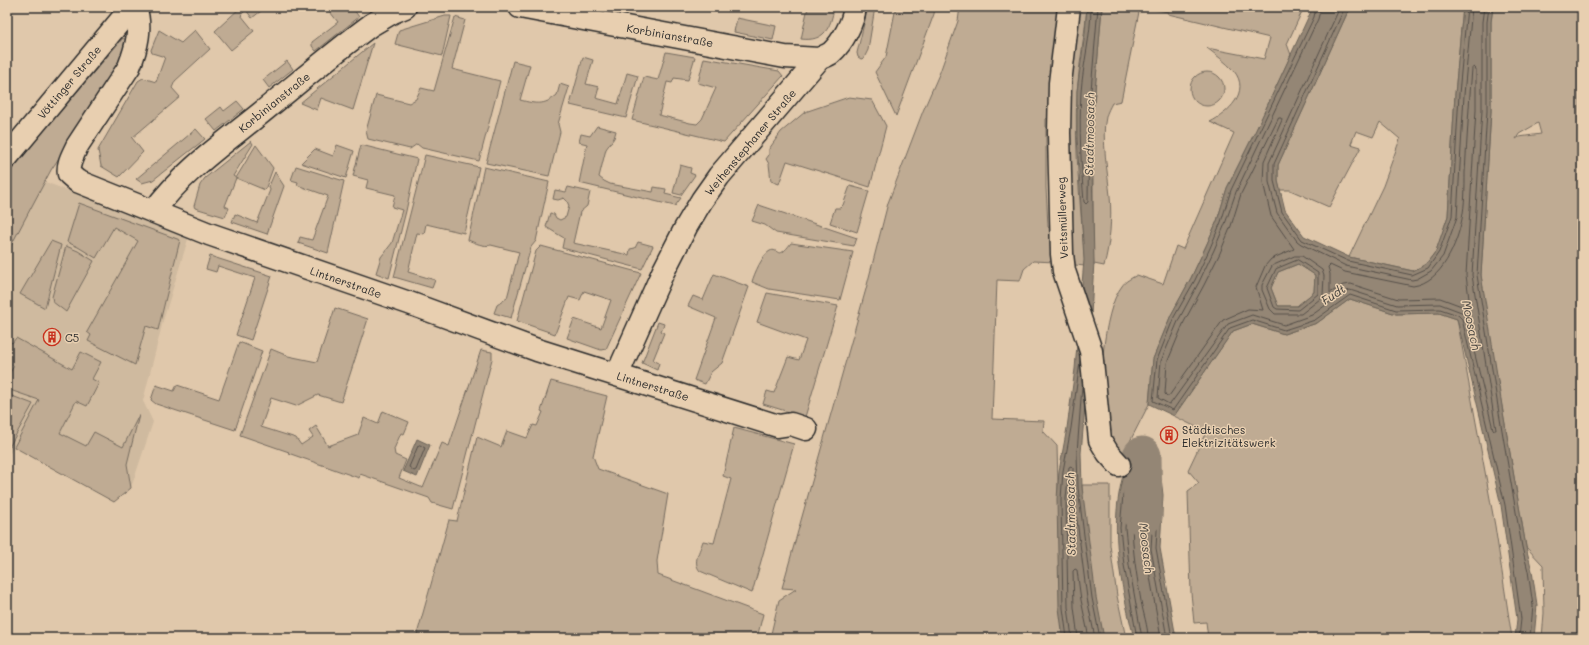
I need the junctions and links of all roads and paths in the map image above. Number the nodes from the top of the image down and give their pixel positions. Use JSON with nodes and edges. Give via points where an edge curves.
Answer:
{"nodes":[{"id":1,"x":134,"y":7,"type":"edge"},
{"id":2,"x":405,"y":7,"type":"edge"},
{"id":3,"x":520,"y":7,"type":"edge"},
{"id":4,"x":855,"y":7,"type":"edge"},
{"id":5,"x":1068,"y":7,"type":"edge"},
{"id":6,"x":819,"y":59,"type":"junction"},
{"id":7,"x":7,"y":157,"type":"edge"},
{"id":8,"x":154,"y":211,"type":"junction"},
{"id":9,"x":617,"y":375,"type":"junction"},
{"id":10,"x":806,"y":429,"type":"dead end"},
{"id":11,"x":1119,"y":464,"type":"dead end"}],
"edges":[{"from":1,"to":7,"type":"street","name":"Vöttinger Straße"},
{"from":1,"to":8,"type":"street","name":"Lintnerstraße","via":[[139,26],[136,47],[129,67],[77,146],[68,171],[71,177],[82,184]]},
{"from":2,"to":8,"type":"street","name":"Korbinianstraße","via":[[371,25],[250,122],[177,183]]},
{"from":3,"to":6,"type":"street","name":"Korbinianstraße","via":[[786,57]]},
{"from":4,"to":6,"type":"street","name":"Weihenstephaner Straße","via":[[848,29],[838,44],[830,53]]},
{"from":5,"to":11,"type":"street","name":"Veitsmüllerweg","via":[[1060,90],[1062,254],[1064,271],[1091,351],[1100,440]]},
{"from":6,"to":9,"type":"street","name":"Weihenstephaner Straße","via":[[719,176],[702,200],[663,272]]},
{"from":8,"to":9,"type":"street","name":"Lintnerstraße","via":[[209,234],[537,350]]},
{"from":9,"to":10,"type":"street","name":"Lintnerstraße","via":[[778,426],[791,424]]}]}
